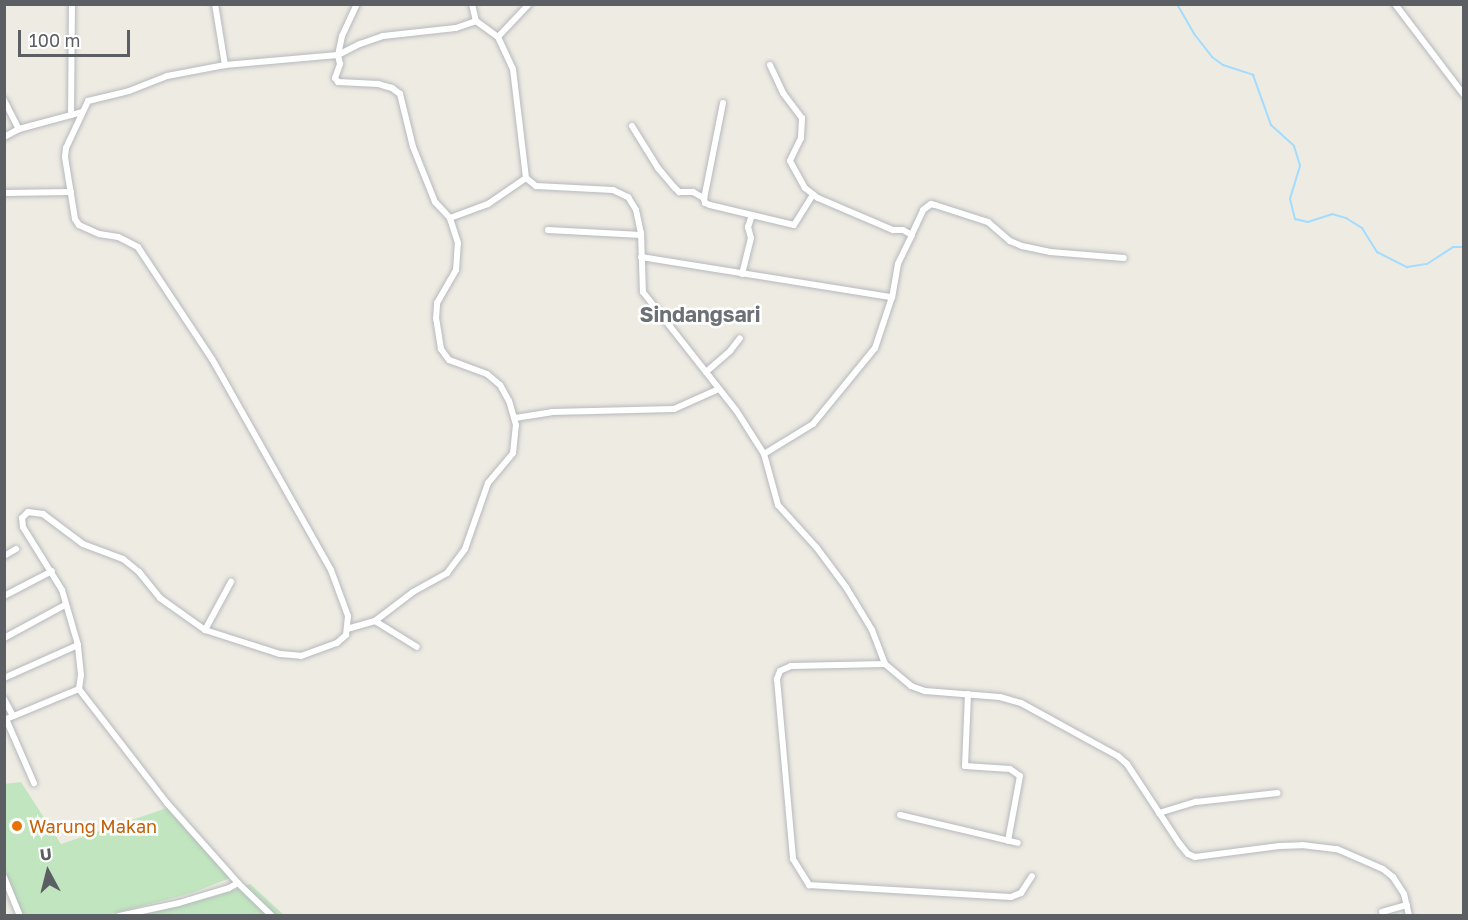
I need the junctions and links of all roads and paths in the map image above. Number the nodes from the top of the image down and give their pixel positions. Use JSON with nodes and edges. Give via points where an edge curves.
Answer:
{"nodes":[{"id":1,"x":72,"y":4,"type":"edge"},
{"id":2,"x":215,"y":4,"type":"edge"},
{"id":3,"x":357,"y":4,"type":"edge"},
{"id":4,"x":472,"y":4,"type":"edge"},
{"id":5,"x":529,"y":4,"type":"edge"},
{"id":6,"x":1395,"y":4,"type":"edge"},
{"id":7,"x":476,"y":21,"type":"junction"},
{"id":8,"x":498,"y":37,"type":"junction"},
{"id":9,"x":338,"y":55,"type":"junction"},
{"id":10,"x":225,"y":65,"type":"junction"},
{"id":11,"x":770,"y":65,"type":"dead end"},
{"id":12,"x":1464,"y":95,"type":"edge"},
{"id":13,"x":4,"y":100,"type":"edge"},
{"id":14,"x":723,"y":103,"type":"dead end"},
{"id":15,"x":82,"y":112,"type":"junction"},
{"id":16,"x":71,"y":115,"type":"junction"},
{"id":17,"x":632,"y":126,"type":"dead end"},
{"id":18,"x":19,"y":129,"type":"junction"},
{"id":19,"x":4,"y":136,"type":"edge"},
{"id":20,"x":526,"y":178,"type":"junction"},
{"id":21,"x":71,"y":192,"type":"junction"},
{"id":22,"x":4,"y":193,"type":"edge"},
{"id":23,"x":813,"y":194,"type":"junction"},
{"id":24,"x":704,"y":198,"type":"junction"},
{"id":25,"x":752,"y":215,"type":"junction"},
{"id":26,"x":450,"y":218,"type":"junction"},
{"id":27,"x":548,"y":230,"type":"dead end"},
{"id":28,"x":912,"y":234,"type":"junction"},
{"id":29,"x":641,"y":235,"type":"junction"},
{"id":30,"x":641,"y":258,"type":"junction"},
{"id":31,"x":1124,"y":258,"type":"dead end"},
{"id":32,"x":742,"y":273,"type":"junction"},
{"id":33,"x":892,"y":297,"type":"junction"},
{"id":34,"x":740,"y":338,"type":"dead end"},
{"id":35,"x":706,"y":372,"type":"junction"},
{"id":36,"x":719,"y":389,"type":"junction"},
{"id":37,"x":515,"y":418,"type":"junction"},
{"id":38,"x":764,"y":454,"type":"junction"},
{"id":39,"x":16,"y":549,"type":"dead end"},
{"id":40,"x":4,"y":556,"type":"edge"},
{"id":41,"x":52,"y":571,"type":"junction"},
{"id":42,"x":231,"y":582,"type":"dead end"},
{"id":43,"x":4,"y":596,"type":"edge"},
{"id":44,"x":65,"y":605,"type":"junction"},
{"id":45,"x":375,"y":621,"type":"junction"},
{"id":46,"x":205,"y":630,"type":"junction"},
{"id":47,"x":346,"y":630,"type":"junction"},
{"id":48,"x":4,"y":638,"type":"edge"},
{"id":49,"x":78,"y":645,"type":"junction"},
{"id":50,"x":417,"y":647,"type":"dead end"},
{"id":51,"x":885,"y":664,"type":"junction"},
{"id":52,"x":4,"y":678,"type":"edge"},
{"id":53,"x":79,"y":689,"type":"junction"},
{"id":54,"x":968,"y":694,"type":"junction"},
{"id":55,"x":4,"y":699,"type":"edge"},
{"id":56,"x":8,"y":718,"type":"edge"},
{"id":57,"x":34,"y":783,"type":"dead end"},
{"id":58,"x":1278,"y":793,"type":"dead end"},
{"id":59,"x":1159,"y":813,"type":"junction"},
{"id":60,"x":900,"y":815,"type":"dead end"},
{"id":61,"x":1008,"y":841,"type":"junction"},
{"id":62,"x":1018,"y":843,"type":"dead end"},
{"id":63,"x":4,"y":876,"type":"edge"},
{"id":64,"x":1032,"y":876,"type":"dead end"},
{"id":65,"x":238,"y":883,"type":"junction"},
{"id":66,"x":1407,"y":905,"type":"junction"},
{"id":67,"x":1382,"y":912,"type":"dead end"},
{"id":68,"x":20,"y":915,"type":"edge"},
{"id":69,"x":119,"y":915,"type":"edge"},
{"id":70,"x":272,"y":915,"type":"edge"},
{"id":71,"x":1409,"y":915,"type":"edge"}],
"edges":[{"from":1,"to":16,"type":"street"},
{"from":2,"to":10,"type":"street"},
{"from":3,"to":9,"type":"street"},
{"from":4,"to":7,"type":"street"},
{"from":5,"to":8,"type":"street"},
{"from":6,"to":12,"type":"street"},
{"from":7,"to":8,"type":"street"},
{"from":7,"to":9,"type":"street","via":[[456,28],[383,36]]},
{"from":8,"to":20,"type":"street","via":[[513,69]]},
{"from":9,"to":10,"type":"street"},
{"from":9,"to":26,"type":"street","via":[[338,82],[378,84],[400,94],[413,147],[435,202]]},
{"from":10,"to":15,"type":"street","via":[[167,76],[88,101]]},
{"from":11,"to":23,"type":"street","via":[[783,93],[802,118],[801,138],[790,161],[805,188]]},
{"from":13,"to":18,"type":"street"},
{"from":14,"to":24,"type":"street"},
{"from":15,"to":16,"type":"street"},
{"from":15,"to":21,"type":"street","via":[[66,148]]},
{"from":16,"to":18,"type":"street"},
{"from":17,"to":24,"type":"street","via":[[679,192],[693,192]]},
{"from":18,"to":19,"type":"street"},
{"from":20,"to":26,"type":"street","via":[[488,204]]},
{"from":20,"to":29,"type":"street","via":[[536,186],[619,192],[628,197],[636,210]]},
{"from":21,"to":22,"type":"street"},
{"from":21,"to":47,"type":"street","via":[[79,225],[138,247],[212,359],[331,570],[348,616]]},
{"from":23,"to":25,"type":"street","via":[[794,225]]},
{"from":23,"to":28,"type":"street","via":[[893,230]]},
{"from":24,"to":25,"type":"street","via":[[710,205]]},
{"from":25,"to":32,"type":"street"},
{"from":26,"to":37,"type":"street","via":[[459,254],[456,270],[437,303],[441,349],[449,360],[486,374],[500,385]]},
{"from":27,"to":29,"type":"street"},
{"from":28,"to":31,"type":"street","via":[[923,210],[931,204],[988,222],[1022,246]]},
{"from":28,"to":33,"type":"street","via":[[898,264]]},
{"from":29,"to":30,"type":"street"},
{"from":30,"to":32,"type":"street"},
{"from":30,"to":35,"type":"street","via":[[643,292]]},
{"from":32,"to":33,"type":"street"},
{"from":33,"to":38,"type":"street","via":[[875,348],[813,424]]},
{"from":34,"to":35,"type":"street"},
{"from":35,"to":36,"type":"street"},
{"from":36,"to":37,"type":"street","via":[[674,409],[552,412]]},
{"from":36,"to":38,"type":"street"},
{"from":37,"to":45,"type":"street","via":[[515,447],[488,483],[465,549],[447,573],[413,592]]},
{"from":38,"to":51,"type":"street","via":[[778,505],[846,587],[872,630]]},
{"from":39,"to":40,"type":"street"},
{"from":41,"to":43,"type":"street"},
{"from":41,"to":44,"type":"street"},
{"from":41,"to":46,"type":"street","via":[[23,527],[22,518],[28,512],[44,514],[83,544],[123,559],[160,598]]},
{"from":42,"to":46,"type":"street"},
{"from":44,"to":48,"type":"street"},
{"from":44,"to":49,"type":"street"},
{"from":45,"to":47,"type":"street"},
{"from":45,"to":50,"type":"street"},
{"from":46,"to":47,"type":"street","via":[[280,654],[301,656],[337,643]]},
{"from":49,"to":52,"type":"street"},
{"from":49,"to":53,"type":"street"},
{"from":51,"to":54,"type":"street","via":[[911,686],[925,691]]},
{"from":51,"to":64,"type":"street","via":[[791,666],[780,671],[777,679],[794,859],[809,885],[1011,897],[1021,893]]},
{"from":53,"to":56,"type":"street"},
{"from":53,"to":65,"type":"street","via":[[167,803]]},
{"from":54,"to":59,"type":"street","via":[[1021,704],[1118,756]]},
{"from":54,"to":61,"type":"street","via":[[965,766],[1010,770],[1020,776]]},
{"from":55,"to":56,"type":"street"},
{"from":56,"to":57,"type":"street"},
{"from":58,"to":59,"type":"street","via":[[1196,802]]},
{"from":59,"to":66,"type":"street","via":[[1183,848],[1195,857],[1269,846],[1337,849],[1383,869],[1401,887]]},
{"from":60,"to":61,"type":"street"},
{"from":61,"to":62,"type":"street"},
{"from":63,"to":68,"type":"street"},
{"from":65,"to":69,"type":"street","via":[[179,903]]},
{"from":65,"to":70,"type":"street"},
{"from":66,"to":67,"type":"street"},
{"from":66,"to":71,"type":"street"}]}
